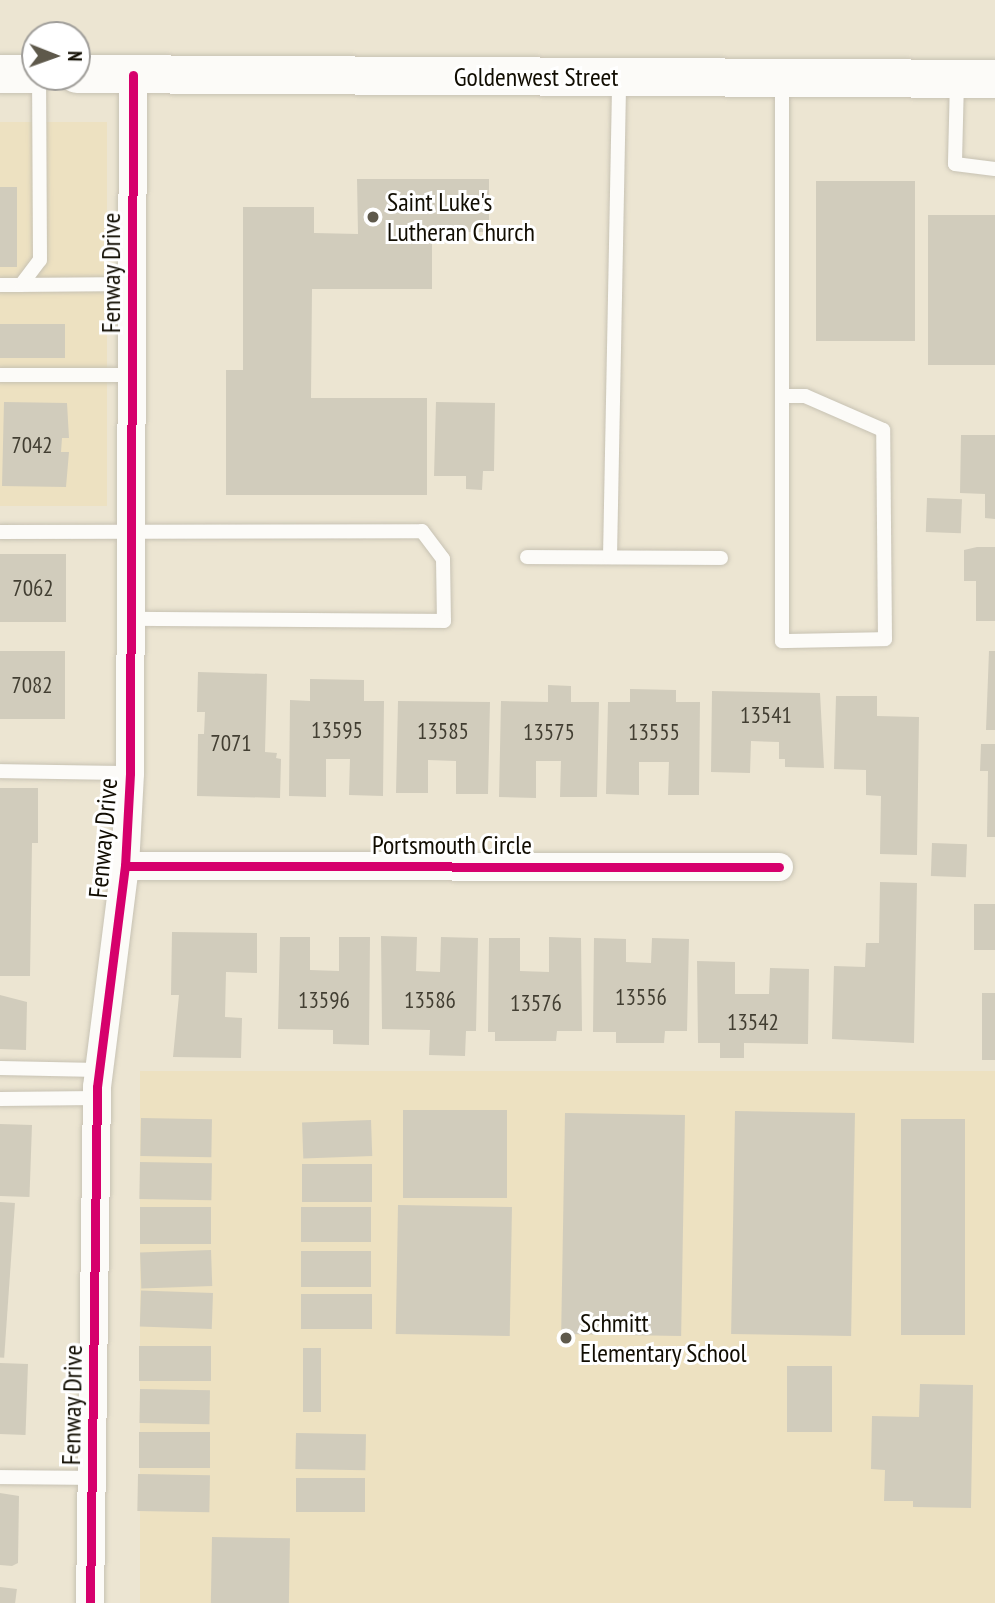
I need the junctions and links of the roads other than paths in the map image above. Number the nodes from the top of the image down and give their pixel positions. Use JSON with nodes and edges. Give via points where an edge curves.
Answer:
{"nodes":[{"id":1,"x":0,"y":74,"type":"edge"},
{"id":2,"x":91,"y":74,"type":"edge"},
{"id":3,"x":21,"y":75,"type":"edge"},
{"id":4,"x":132,"y":75,"type":"junction"},
{"id":5,"x":619,"y":77,"type":"junction"},
{"id":6,"x":782,"y":78,"type":"junction"},
{"id":7,"x":957,"y":78,"type":"junction"},
{"id":8,"x":995,"y":79,"type":"edge"},
{"id":9,"x":37,"y":91,"type":"edge"},
{"id":10,"x":995,"y":169,"type":"edge"},
{"id":11,"x":0,"y":285,"type":"edge"},
{"id":12,"x":21,"y":285,"type":"junction"},
{"id":13,"x":132,"y":285,"type":"junction"},
{"id":14,"x":132,"y":374,"type":"junction"},
{"id":15,"x":0,"y":375,"type":"edge"},
{"id":16,"x":784,"y":396,"type":"junction"},
{"id":17,"x":131,"y":531,"type":"junction"},
{"id":18,"x":0,"y":532,"type":"edge"},
{"id":19,"x":527,"y":557,"type":"dead end"},
{"id":20,"x":610,"y":557,"type":"junction"},
{"id":21,"x":722,"y":558,"type":"dead end"},
{"id":22,"x":131,"y":619,"type":"junction"},
{"id":23,"x":0,"y":771,"type":"edge"},
{"id":24,"x":130,"y":773,"type":"junction"},
{"id":25,"x":125,"y":866,"type":"junction"},
{"id":26,"x":779,"y":867,"type":"dead end"},
{"id":27,"x":0,"y":1068,"type":"edge"},
{"id":28,"x":99,"y":1070,"type":"junction"},
{"id":29,"x":97,"y":1098,"type":"junction"},
{"id":30,"x":0,"y":1099,"type":"edge"},
{"id":31,"x":0,"y":1477,"type":"edge"},
{"id":32,"x":92,"y":1478,"type":"junction"},
{"id":33,"x":90,"y":1603,"type":"edge"}],
"edges":[{"from":1,"to":3,"type":"main road"},
{"from":2,"to":4,"type":"main road","name":"Goldenwest Street"},
{"from":4,"to":5,"type":"main road","name":"Goldenwest Street"},
{"from":4,"to":13,"type":"street","name":"Fenway Drive"},
{"from":5,"to":6,"type":"main road","name":"Goldenwest Street"},
{"from":5,"to":20,"type":"lane"},
{"from":6,"to":7,"type":"main road","name":"Goldenwest Street"},
{"from":6,"to":16,"type":"lane"},
{"from":7,"to":8,"type":"main road","name":"Goldenwest Street"},
{"from":7,"to":10,"type":"lane","via":[[955,164],[966,169]]},
{"from":9,"to":12,"type":"lane","via":[[40,260]]},
{"from":11,"to":12,"type":"lane"},
{"from":12,"to":13,"type":"lane"},
{"from":13,"to":14,"type":"street","name":"Fenway Drive"},
{"from":14,"to":15,"type":"lane"},
{"from":14,"to":17,"type":"street","name":"Fenway Drive"},
{"from":16,"to":16,"type":"lane","via":[[782,641],[885,639],[883,430],[805,396]]},
{"from":17,"to":18,"type":"lane"},
{"from":17,"to":22,"type":"street","name":"Fenway Drive"},
{"from":17,"to":22,"type":"lane","via":[[422,531],[443,559],[444,621]]},
{"from":19,"to":20,"type":"lane"},
{"from":20,"to":21,"type":"lane"},
{"from":22,"to":24,"type":"street","name":"Fenway Drive"},
{"from":23,"to":24,"type":"lane"},
{"from":24,"to":25,"type":"street","name":"Fenway Drive"},
{"from":25,"to":26,"type":"street","name":"Portsmouth Circle"},
{"from":25,"to":28,"type":"street","name":"Fenway Drive"},
{"from":27,"to":28,"type":"lane"},
{"from":28,"to":29,"type":"street","name":"Fenway Drive"},
{"from":29,"to":30,"type":"lane"},
{"from":29,"to":32,"type":"street","name":"Fenway Drive"},
{"from":31,"to":32,"type":"lane"},
{"from":32,"to":33,"type":"street","name":"Fenway Drive"}]}
